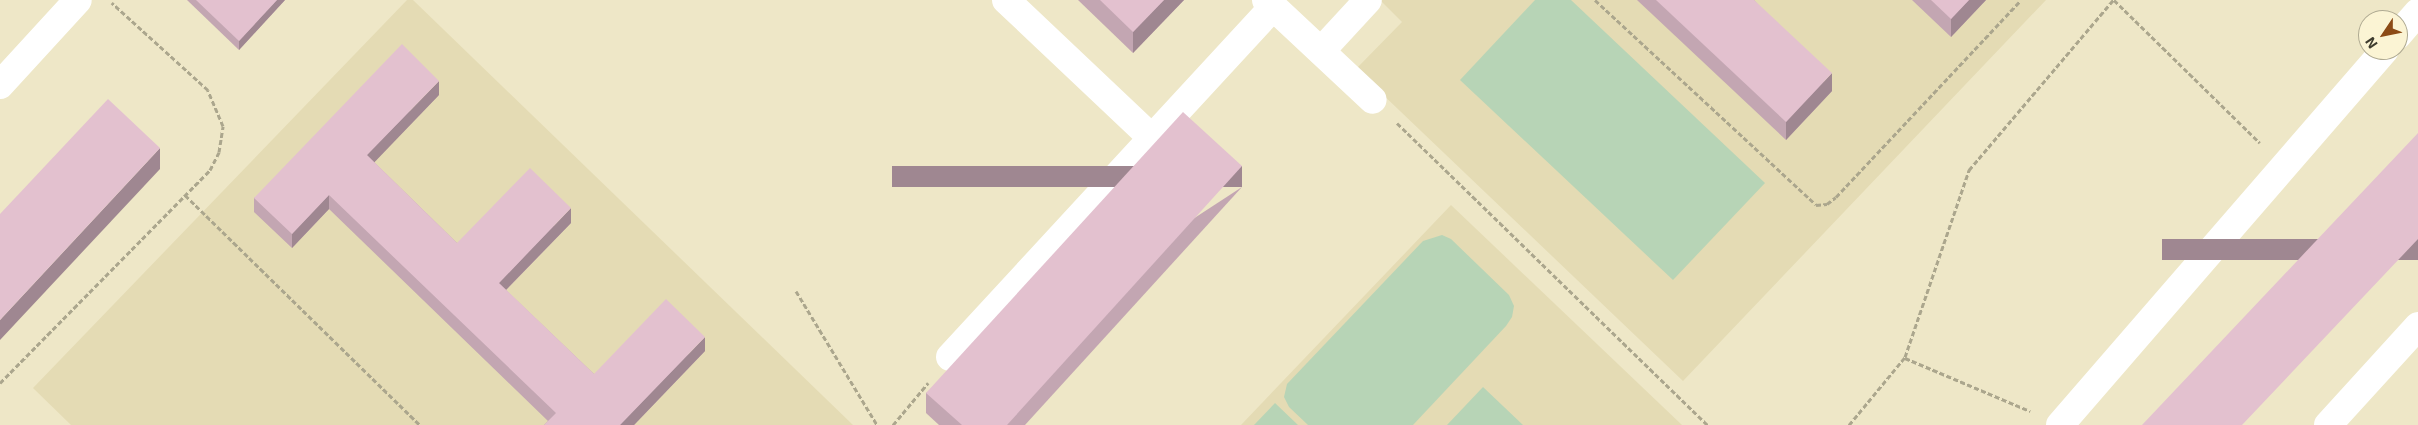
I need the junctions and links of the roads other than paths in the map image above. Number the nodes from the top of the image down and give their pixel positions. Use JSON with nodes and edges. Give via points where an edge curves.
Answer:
{"nodes":[{"id":1,"x":78,"y":0,"type":"edge"},
{"id":2,"x":1006,"y":0,"type":"edge"},
{"id":3,"x":1368,"y":0,"type":"edge"},
{"id":4,"x":1269,"y":3,"type":"edge"},
{"id":5,"x":2418,"y":12,"type":"edge"},
{"id":6,"x":2408,"y":24,"type":"edge"},
{"id":7,"x":1320,"y":51,"type":"junction"},
{"id":8,"x":2376,"y":60,"type":"edge"},
{"id":9,"x":0,"y":85,"type":"edge"},
{"id":10,"x":1373,"y":100,"type":"road end"},
{"id":11,"x":1152,"y":138,"type":"junction"},
{"id":12,"x":2418,"y":326,"type":"edge"},
{"id":13,"x":950,"y":357,"type":"road end"},
{"id":14,"x":2060,"y":424,"type":"edge"},
{"id":15,"x":2328,"y":425,"type":"edge"}],
"edges":[{"from":1,"to":9,"type":"lane"},
{"from":2,"to":11,"type":"lane"},
{"from":3,"to":7,"type":"lane"},
{"from":4,"to":7,"type":"lane"},
{"from":4,"to":11,"type":"lane"},
{"from":5,"to":6,"type":"lane"},
{"from":7,"to":10,"type":"lane"},
{"from":8,"to":14,"type":"lane"},
{"from":11,"to":13,"type":"lane"},
{"from":12,"to":15,"type":"lane"}]}
